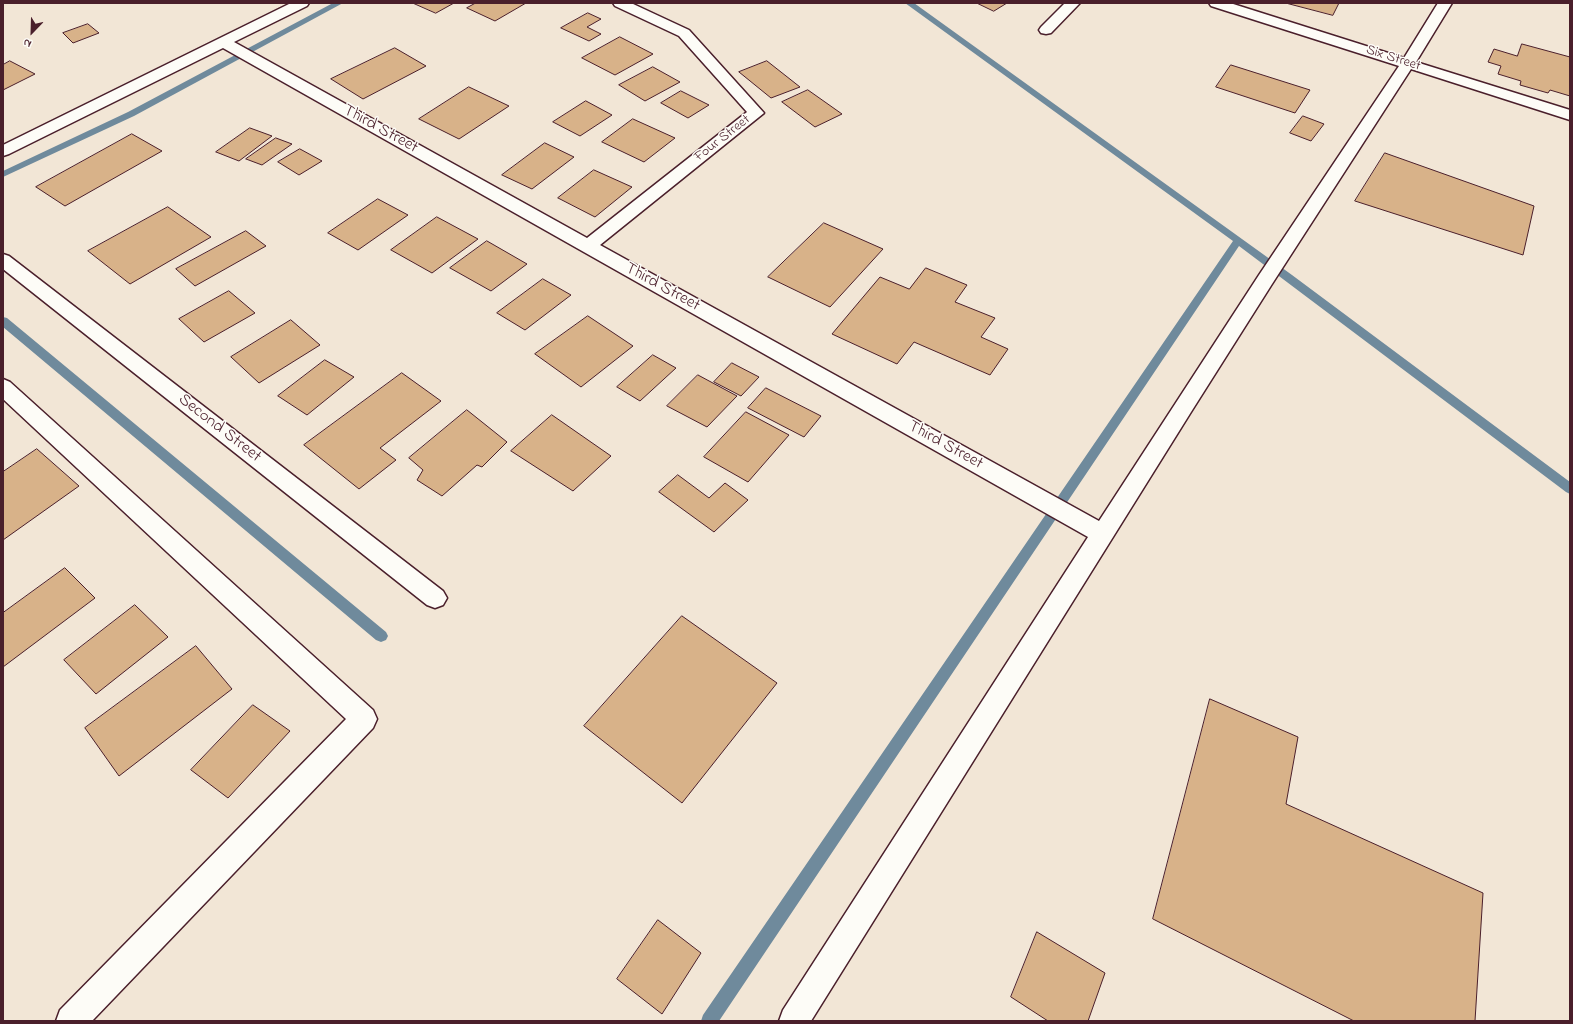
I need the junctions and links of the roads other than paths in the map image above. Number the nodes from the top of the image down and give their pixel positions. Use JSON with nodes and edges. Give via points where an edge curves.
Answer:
{"nodes":[{"id":1,"x":302,"y":3,"type":"edge"},
{"id":2,"x":620,"y":3,"type":"edge"},
{"id":3,"x":1073,"y":3,"type":"edge"},
{"id":4,"x":1216,"y":3,"type":"edge"},
{"id":5,"x":1445,"y":3,"type":"edge"},
{"id":6,"x":1046,"y":30,"type":"dead end"},
{"id":7,"x":223,"y":42,"type":"junction"},
{"id":8,"x":1408,"y":64,"type":"junction"},
{"id":9,"x":1570,"y":115,"type":"edge"},
{"id":10,"x":3,"y":151,"type":"edge"},
{"id":11,"x":588,"y":246,"type":"junction"},
{"id":12,"x":3,"y":260,"type":"edge"},
{"id":13,"x":3,"y":387,"type":"edge"},
{"id":14,"x":1102,"y":534,"type":"junction"},
{"id":15,"x":435,"y":598,"type":"dead end"},
{"id":16,"x":70,"y":1021,"type":"edge"},
{"id":17,"x":794,"y":1021,"type":"edge"}],
"edges":[{"from":1,"to":7,"type":"street"},
{"from":2,"to":11,"type":"street","name":"Four Street","via":[[684,32],[756,113]]},
{"from":3,"to":6,"type":"street"},
{"from":4,"to":8,"type":"street","name":"Six Street"},
{"from":5,"to":8,"type":"street"},
{"from":7,"to":10,"type":"street"},
{"from":7,"to":11,"type":"street","name":"Third Street"},
{"from":8,"to":9,"type":"street","name":"Six Street"},
{"from":8,"to":14,"type":"street","via":[[1255,294]]},
{"from":11,"to":14,"type":"street","name":"Third Street"},
{"from":12,"to":15,"type":"street","name":"Second Street"},
{"from":13,"to":16,"type":"street","via":[[364,718]]},
{"from":14,"to":17,"type":"street"}]}
